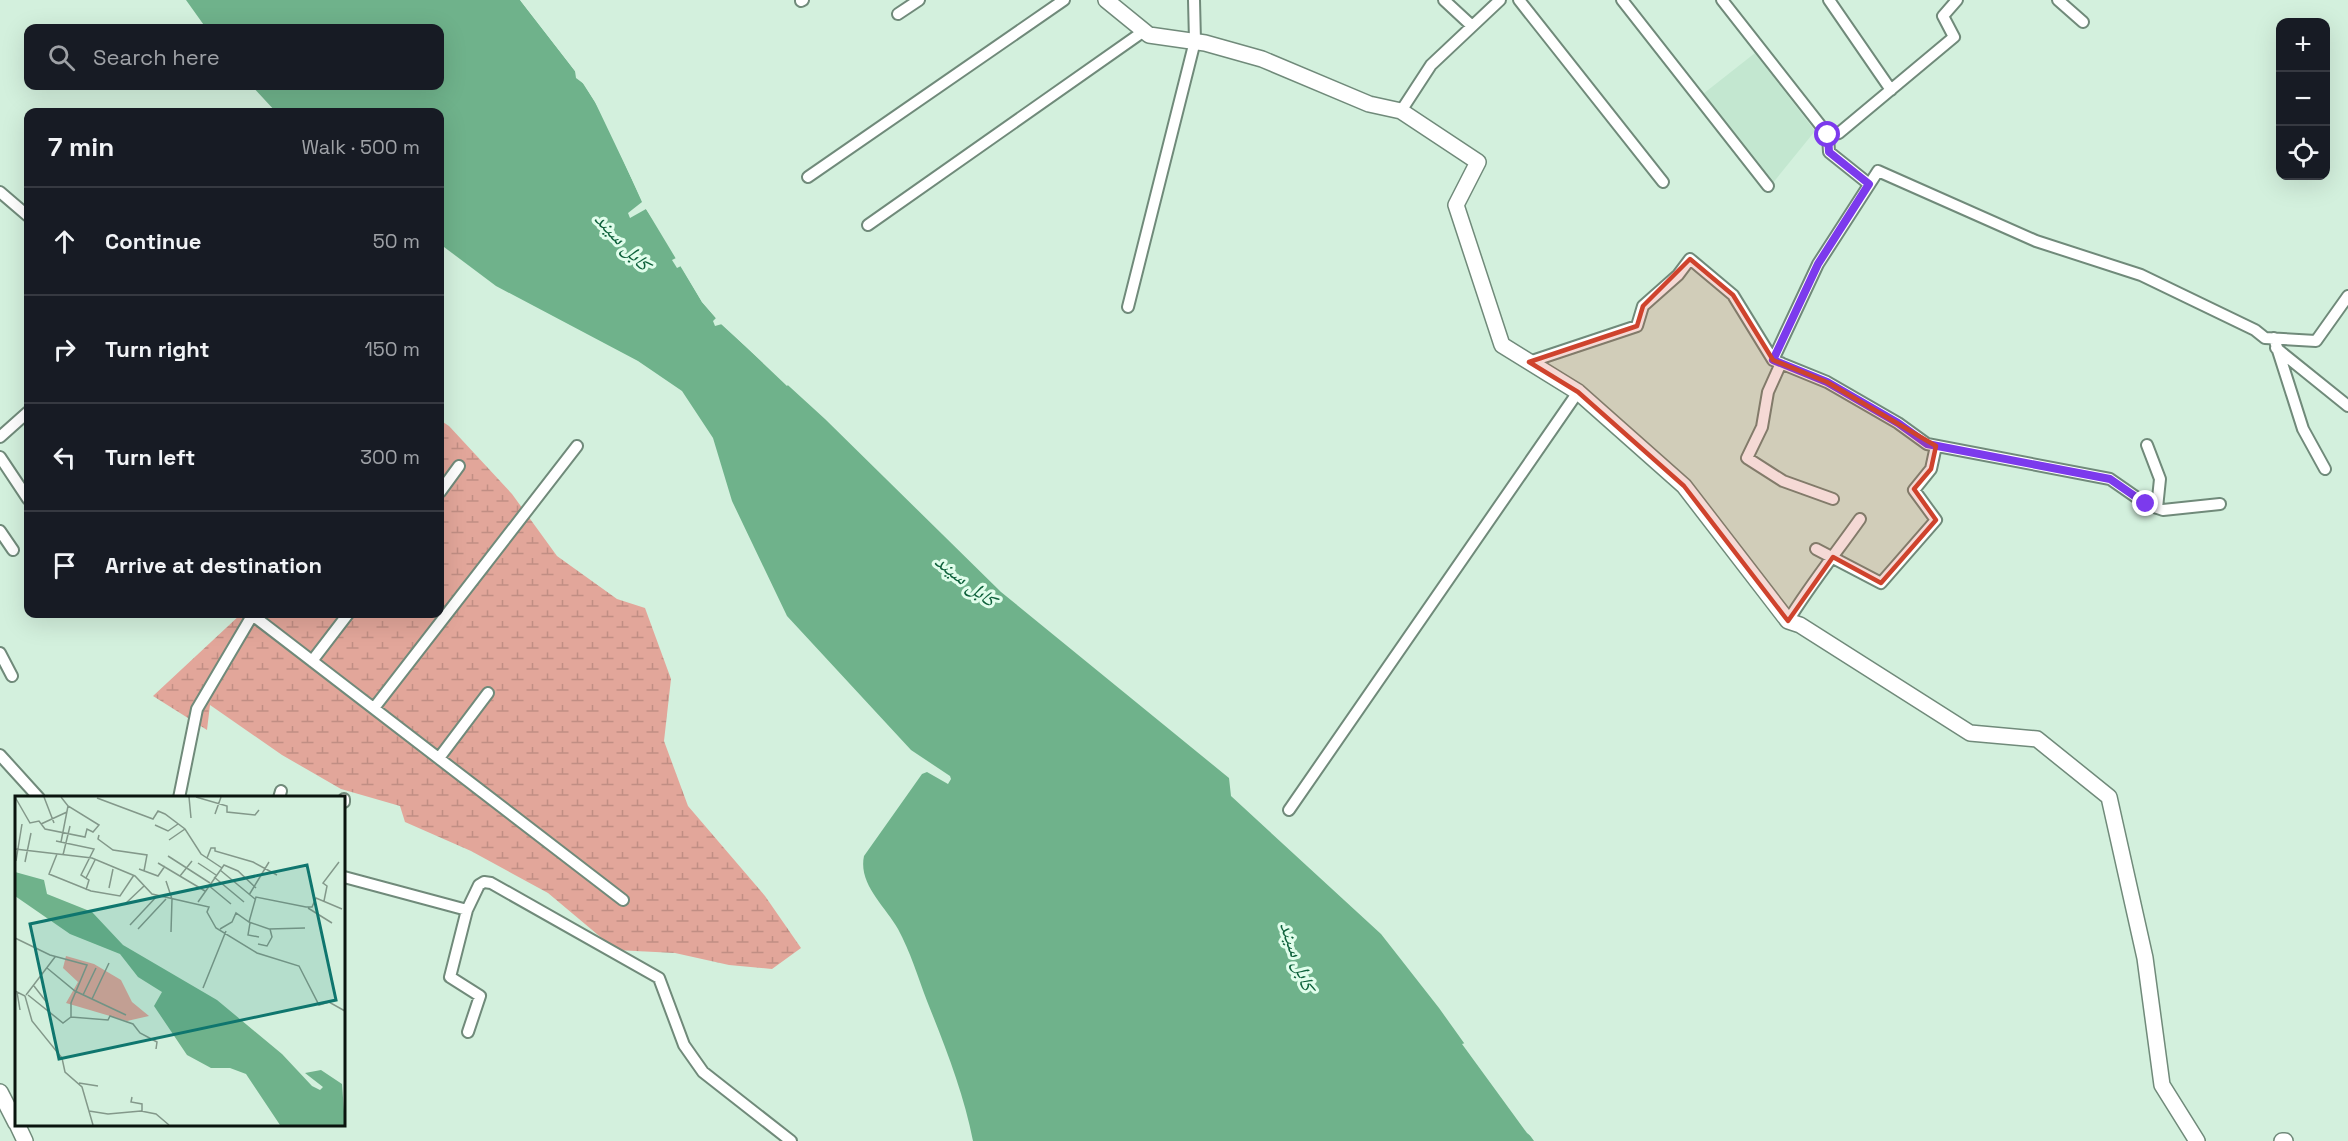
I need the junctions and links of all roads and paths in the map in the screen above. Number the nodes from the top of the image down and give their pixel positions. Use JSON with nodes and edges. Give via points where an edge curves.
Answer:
{"nodes":[{"id":1,"x":920,"y":0,"type":"edge"},
{"id":2,"x":1064,"y":0,"type":"edge"},
{"id":3,"x":1106,"y":0,"type":"edge"},
{"id":4,"x":1194,"y":0,"type":"edge"},
{"id":5,"x":1444,"y":0,"type":"edge"},
{"id":6,"x":1500,"y":0,"type":"edge"},
{"id":7,"x":1519,"y":0,"type":"edge"},
{"id":8,"x":1622,"y":0,"type":"edge"},
{"id":9,"x":1722,"y":0,"type":"edge"},
{"id":10,"x":1829,"y":0,"type":"edge"},
{"id":11,"x":1957,"y":0,"type":"edge"},
{"id":12,"x":2058,"y":0,"type":"edge"},
{"id":13,"x":898,"y":14,"type":"dead end"},
{"id":14,"x":2084,"y":22,"type":"dead end"},
{"id":15,"x":1472,"y":26,"type":"junction"},
{"id":16,"x":1144,"y":31,"type":"junction"},
{"id":17,"x":1195,"y":41,"type":"junction"},
{"id":18,"x":1891,"y":90,"type":"junction"},
{"id":19,"x":1401,"y":111,"type":"junction"},
{"id":20,"x":1828,"y":135,"type":"junction"},
{"id":21,"x":808,"y":177,"type":"dead end"},
{"id":22,"x":1663,"y":182,"type":"dead end"},
{"id":23,"x":1869,"y":184,"type":"junction"},
{"id":24,"x":1768,"y":186,"type":"dead end"},
{"id":25,"x":0,"y":192,"type":"edge"},
{"id":26,"x":24,"y":213,"type":"edge"},
{"id":27,"x":868,"y":225,"type":"dead end"},
{"id":28,"x":2348,"y":296,"type":"edge"},
{"id":29,"x":1128,"y":307,"type":"dead end"},
{"id":30,"x":2275,"y":343,"type":"junction"},
{"id":31,"x":1529,"y":362,"type":"junction"},
{"id":32,"x":1777,"y":362,"type":"junction"},
{"id":33,"x":1578,"y":392,"type":"junction"},
{"id":34,"x":2348,"y":406,"type":"edge"},
{"id":35,"x":24,"y":416,"type":"edge"},
{"id":36,"x":0,"y":437,"type":"edge"},
{"id":37,"x":2147,"y":445,"type":"dead end"},
{"id":38,"x":577,"y":446,"type":"dead end"},
{"id":39,"x":1936,"y":446,"type":"junction"},
{"id":40,"x":0,"y":457,"type":"edge"},
{"id":41,"x":459,"y":466,"type":"dead end"},
{"id":42,"x":2325,"y":470,"type":"dead end"},
{"id":43,"x":444,"y":487,"type":"edge"},
{"id":44,"x":24,"y":493,"type":"edge"},
{"id":45,"x":1833,"y":499,"type":"dead end"},
{"id":46,"x":2220,"y":504,"type":"dead end"},
{"id":47,"x":2157,"y":507,"type":"junction"},
{"id":48,"x":1860,"y":519,"type":"dead end"},
{"id":49,"x":0,"y":531,"type":"edge"},
{"id":50,"x":1815,"y":549,"type":"dead end"},
{"id":51,"x":13,"y":550,"type":"dead end"},
{"id":52,"x":1833,"y":557,"type":"junction"},
{"id":53,"x":250,"y":618,"type":"edge"},
{"id":54,"x":257,"y":618,"type":"edge"},
{"id":55,"x":345,"y":618,"type":"edge"},
{"id":56,"x":444,"y":618,"type":"edge"},
{"id":57,"x":444,"y":618,"type":"edge"},
{"id":58,"x":1788,"y":621,"type":"junction"},
{"id":59,"x":0,"y":653,"type":"edge"},
{"id":60,"x":312,"y":661,"type":"junction"},
{"id":61,"x":12,"y":676,"type":"dead end"},
{"id":62,"x":488,"y":693,"type":"dead end"},
{"id":63,"x":374,"y":708,"type":"junction"},
{"id":64,"x":0,"y":755,"type":"edge"},
{"id":65,"x":439,"y":758,"type":"junction"},
{"id":66,"x":37,"y":796,"type":"edge"},
{"id":67,"x":179,"y":796,"type":"edge"},
{"id":68,"x":1289,"y":810,"type":"dead end"},
{"id":69,"x":345,"y":877,"type":"edge"},
{"id":70,"x":623,"y":900,"type":"dead end"},
{"id":71,"x":467,"y":910,"type":"junction"},
{"id":72,"x":468,"y":1032,"type":"dead end"},
{"id":73,"x":0,"y":1092,"type":"edge"},
{"id":74,"x":15,"y":1120,"type":"edge"},
{"id":75,"x":18,"y":1126,"type":"edge"},
{"id":76,"x":25,"y":1141,"type":"edge"},
{"id":77,"x":791,"y":1141,"type":"edge"},
{"id":78,"x":2197,"y":1141,"type":"edge"}],
"edges":[{"from":1,"to":13,"type":"street"},
{"from":2,"to":21,"type":"street"},
{"from":3,"to":16,"type":"street"},
{"from":4,"to":17,"type":"street"},
{"from":5,"to":15,"type":"street"},
{"from":6,"to":15,"type":"street"},
{"from":7,"to":22,"type":"street"},
{"from":8,"to":24,"type":"street"},
{"from":9,"to":20,"type":"street"},
{"from":10,"to":18,"type":"street"},
{"from":11,"to":18,"type":"street","via":[[1943,16],[1954,37]]},
{"from":12,"to":14,"type":"street"},
{"from":15,"to":19,"type":"street","via":[[1431,65]]},
{"from":16,"to":17,"type":"street"},
{"from":16,"to":27,"type":"street"},
{"from":17,"to":19,"type":"street","via":[[1262,59],[1369,104]]},
{"from":17,"to":29,"type":"street"},
{"from":18,"to":20,"type":"street","via":[[1839,133]]},
{"from":19,"to":31,"type":"street","via":[[1478,162],[1456,205],[1502,345]]},
{"from":20,"to":23,"type":"street","via":[[1829,152]]},
{"from":23,"to":30,"type":"street","via":[[1878,171],[2036,241],[2141,275]]},
{"from":23,"to":32,"type":"street","via":[[1818,264]]},
{"from":25,"to":26,"type":"street"},
{"from":28,"to":30,"type":"street","via":[[2316,341]]},
{"from":30,"to":34,"type":"street"},
{"from":30,"to":42,"type":"street","via":[[2303,429]]},
{"from":31,"to":32,"type":"street","via":[[1637,326],[1643,306],[1690,259],[1733,295]]},
{"from":31,"to":33,"type":"street"},
{"from":32,"to":39,"type":"street","via":[[1827,382]]},
{"from":32,"to":45,"type":"street","via":[[1762,428],[1747,458],[1783,481]]},
{"from":33,"to":58,"type":"street","via":[[1684,486]]},
{"from":33,"to":68,"type":"street"},
{"from":35,"to":36,"type":"street"},
{"from":37,"to":47,"type":"street","via":[[2160,479]]},
{"from":38,"to":56,"type":"street"},
{"from":39,"to":47,"type":"street","via":[[2110,479],[2146,504]]},
{"from":39,"to":52,"type":"street","via":[[1931,469],[1914,490],[1936,520],[1881,583]]},
{"from":40,"to":44,"type":"street"},
{"from":41,"to":43,"type":"street"},
{"from":46,"to":47,"type":"street","via":[[2163,510]]},
{"from":48,"to":52,"type":"street"},
{"from":49,"to":51,"type":"street"},
{"from":50,"to":52,"type":"street"},
{"from":52,"to":58,"type":"street","via":[[1812,581]]},
{"from":53,"to":67,"type":"street","via":[[197,709]]},
{"from":54,"to":60,"type":"street"},
{"from":55,"to":60,"type":"street"},
{"from":57,"to":63,"type":"street"},
{"from":58,"to":78,"type":"street","via":[[1970,734],[2037,740],[2109,797],[2145,958],[2162,1085]]},
{"from":59,"to":61,"type":"street"},
{"from":60,"to":63,"type":"street"},
{"from":62,"to":65,"type":"street"},
{"from":63,"to":65,"type":"street"},
{"from":64,"to":66,"type":"street"},
{"from":65,"to":70,"type":"street"},
{"from":69,"to":71,"type":"street"},
{"from":71,"to":72,"type":"street","via":[[450,977],[480,996]]},
{"from":71,"to":77,"type":"street","via":[[479,885],[490,883],[659,978],[684,1045],[703,1072]]},
{"from":73,"to":74,"type":"street"},
{"from":75,"to":76,"type":"street"}]}
